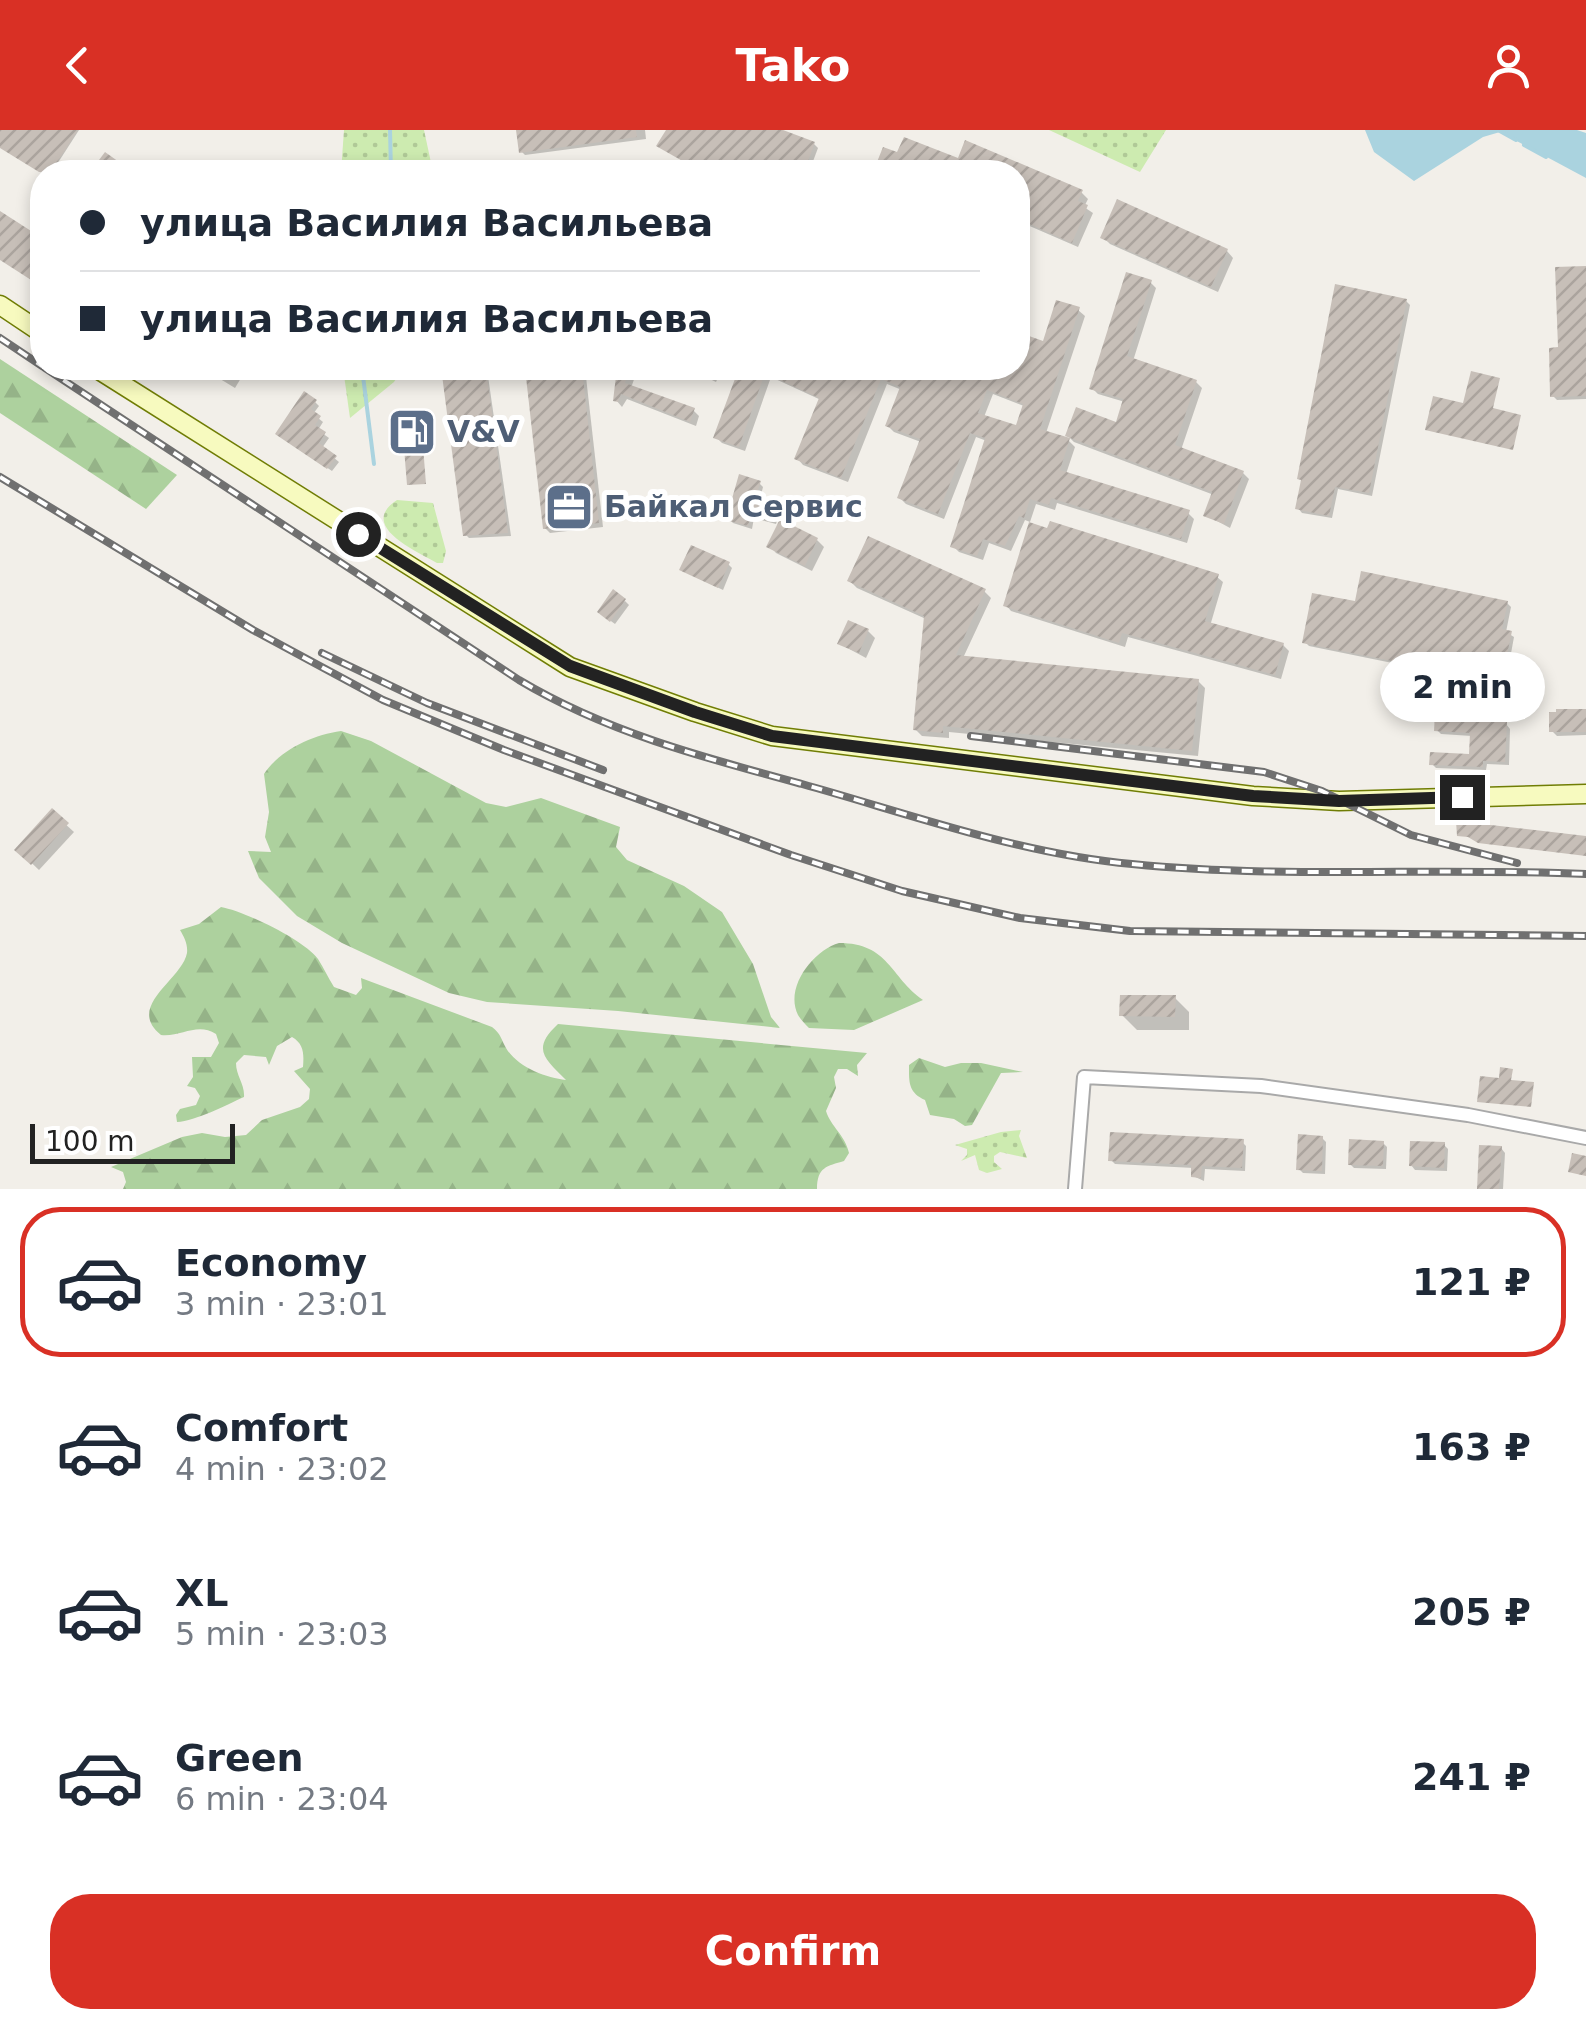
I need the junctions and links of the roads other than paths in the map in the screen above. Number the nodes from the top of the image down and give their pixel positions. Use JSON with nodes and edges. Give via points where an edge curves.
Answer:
{"nodes":[{"id":1,"x":0,"y":305,"type":"edge"},
{"id":2,"x":30,"y":325,"type":"edge"},
{"id":3,"x":115,"y":380,"type":"edge"},
{"id":4,"x":1586,"y":794,"type":"edge"},
{"id":5,"x":1586,"y":1138,"type":"edge"},
{"id":6,"x":1076,"y":1189,"type":"edge"}],
"edges":[{"from":1,"to":2,"type":"main road"},
{"from":3,"to":4,"type":"main road","via":[[570,666],[772,736],[1253,796],[1339,801]]},
{"from":5,"to":6,"type":"street","via":[[1261,1086],[1084,1077]]}]}
